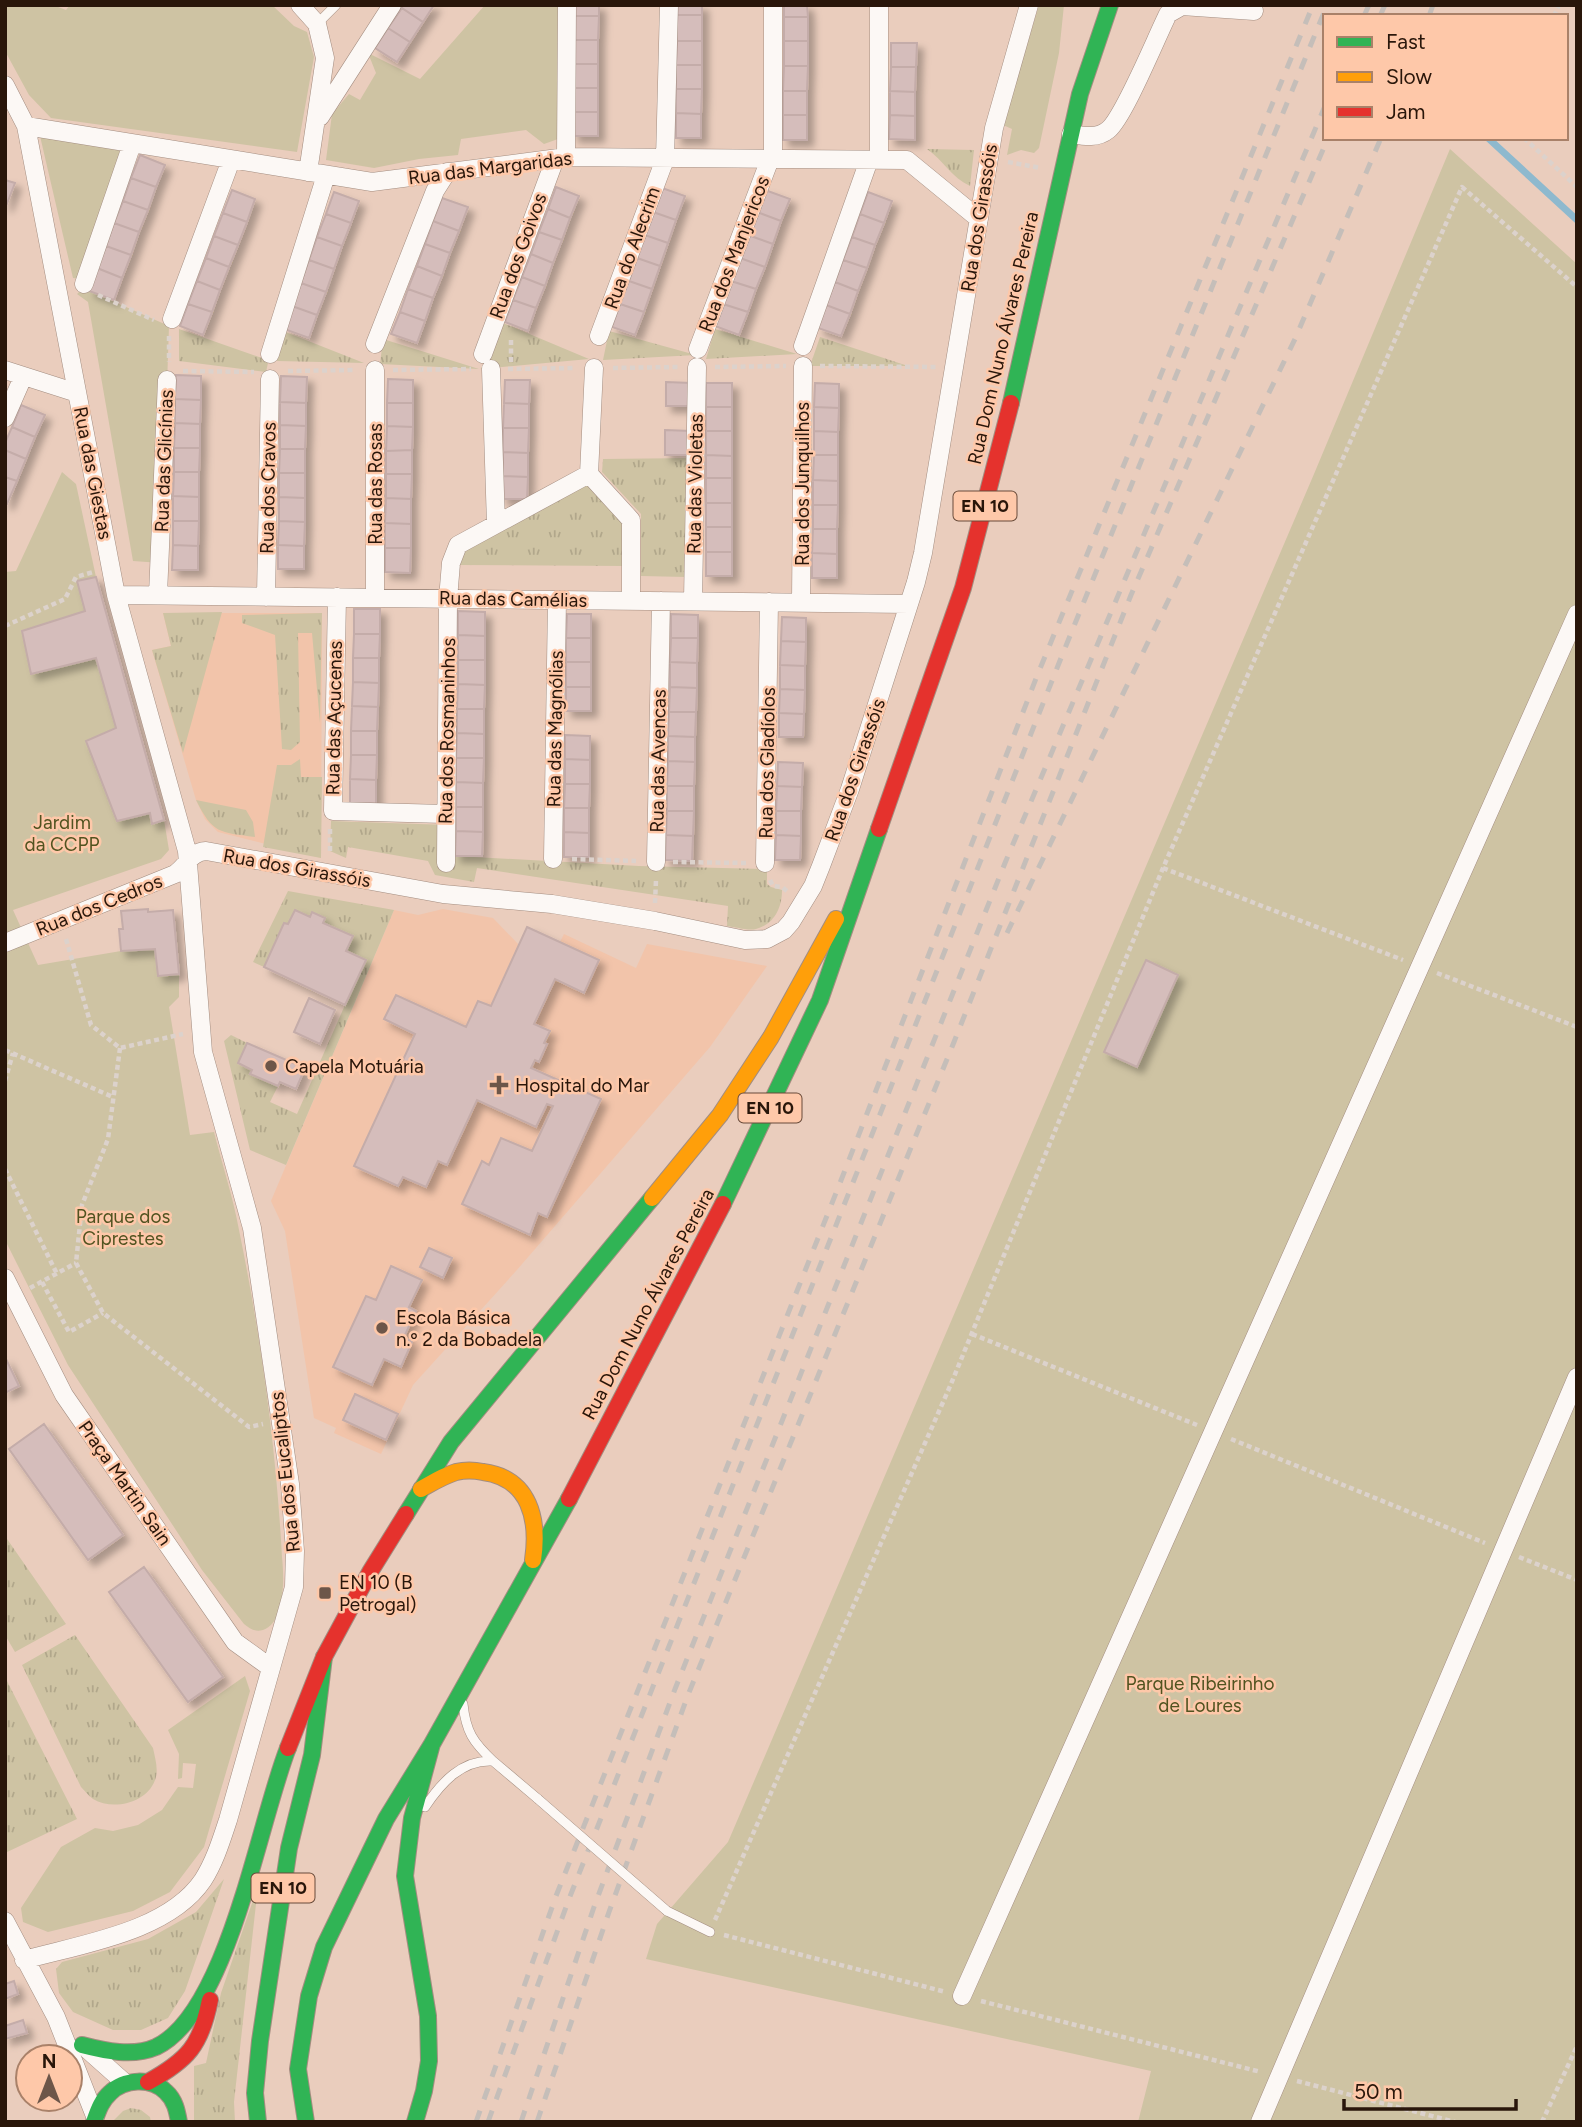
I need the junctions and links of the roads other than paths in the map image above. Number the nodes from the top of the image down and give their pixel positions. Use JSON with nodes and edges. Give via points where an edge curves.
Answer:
{"nodes":[{"id":1,"x":300,"y":5,"type":"edge"},
{"id":2,"x":335,"y":5,"type":"edge"},
{"id":3,"x":391,"y":5,"type":"edge"},
{"id":4,"x":567,"y":5,"type":"edge"},
{"id":5,"x":670,"y":5,"type":"edge"},
{"id":6,"x":774,"y":5,"type":"edge"},
{"id":7,"x":879,"y":5,"type":"edge"},
{"id":8,"x":1029,"y":5,"type":"edge"},
{"id":9,"x":1110,"y":5,"type":"edge"},
{"id":10,"x":1170,"y":10,"type":"edge"},
{"id":11,"x":1254,"y":11,"type":"dead end"},
{"id":12,"x":1088,"y":18,"type":"dead end"},
{"id":13,"x":317,"y":24,"type":"junction"},
{"id":14,"x":5,"y":85,"type":"edge"},
{"id":15,"x":1080,"y":94,"type":"junction"},
{"id":16,"x":316,"y":124,"type":"junction"},
{"id":17,"x":26,"y":126,"type":"junction"},
{"id":18,"x":1071,"y":134,"type":"junction"},
{"id":19,"x":132,"y":144,"type":"junction"},
{"id":20,"x":560,"y":158,"type":"junction"},
{"id":21,"x":665,"y":159,"type":"junction"},
{"id":22,"x":772,"y":159,"type":"junction"},
{"id":23,"x":231,"y":160,"type":"junction"},
{"id":24,"x":874,"y":160,"type":"junction"},
{"id":25,"x":447,"y":172,"type":"junction"},
{"id":26,"x":317,"y":174,"type":"junction"},
{"id":27,"x":979,"y":219,"type":"junction"},
{"id":28,"x":84,"y":284,"type":"road end"},
{"id":29,"x":168,"y":323,"type":"road end"},
{"id":30,"x":599,"y":337,"type":"dead end"},
{"id":31,"x":375,"y":344,"type":"dead end"},
{"id":32,"x":803,"y":346,"type":"dead end"},
{"id":33,"x":270,"y":354,"type":"dead end"},
{"id":34,"x":698,"y":358,"type":"joint"},
{"id":35,"x":803,"y":366,"type":"dead end"},
{"id":36,"x":594,"y":368,"type":"dead end"},
{"id":37,"x":5,"y":370,"type":"edge"},
{"id":38,"x":375,"y":370,"type":"dead end"},
{"id":39,"x":268,"y":375,"type":"road end"},
{"id":40,"x":168,"y":376,"type":"road end"},
{"id":41,"x":23,"y":377,"type":"junction"},
{"id":42,"x":77,"y":393,"type":"junction"},
{"id":43,"x":5,"y":418,"type":"edge"},
{"id":44,"x":589,"y":474,"type":"junction"},
{"id":45,"x":496,"y":524,"type":"junction"},
{"id":46,"x":116,"y":595,"type":"junction"},
{"id":47,"x":159,"y":595,"type":"junction"},
{"id":48,"x":266,"y":597,"type":"junction"},
{"id":49,"x":337,"y":597,"type":"junction"},
{"id":50,"x":375,"y":598,"type":"junction"},
{"id":51,"x":448,"y":598,"type":"junction"},
{"id":52,"x":557,"y":600,"type":"junction"},
{"id":53,"x":631,"y":600,"type":"junction"},
{"id":54,"x":661,"y":601,"type":"junction"},
{"id":55,"x":693,"y":601,"type":"junction"},
{"id":56,"x":769,"y":602,"type":"junction"},
{"id":57,"x":801,"y":602,"type":"junction"},
{"id":58,"x":909,"y":604,"type":"junction"},
{"id":59,"x":1577,"y":614,"type":"edge"},
{"id":60,"x":445,"y":814,"type":"junction"},
{"id":61,"x":553,"y":859,"type":"dead end"},
{"id":62,"x":188,"y":860,"type":"junction"},
{"id":63,"x":656,"y":862,"type":"road end"},
{"id":64,"x":446,"y":863,"type":"dead end"},
{"id":65,"x":765,"y":863,"type":"road end"},
{"id":66,"x":865,"y":867,"type":"junction"},
{"id":67,"x":5,"y":943,"type":"edge"},
{"id":68,"x":5,"y":1279,"type":"edge"},
{"id":69,"x":1577,"y":1377,"type":"edge"},
{"id":70,"x":419,"y":1489,"type":"junction"},
{"id":71,"x":530,"y":1573,"type":"junction"},
{"id":72,"x":324,"y":1657,"type":"junction"},
{"id":73,"x":271,"y":1668,"type":"junction"},
{"id":74,"x":462,"y":1690,"type":"junction"},
{"id":75,"x":432,"y":1744,"type":"junction"},
{"id":76,"x":493,"y":1761,"type":"junction"},
{"id":77,"x":407,"y":1847,"type":"junction"},
{"id":78,"x":5,"y":1921,"type":"edge"},
{"id":79,"x":710,"y":1932,"type":"road end"},
{"id":80,"x":24,"y":1960,"type":"junction"},
{"id":81,"x":215,"y":1975,"type":"junction"},
{"id":82,"x":962,"y":1996,"type":"road end"},
{"id":83,"x":56,"y":2017,"type":"junction"},
{"id":84,"x":80,"y":2043,"type":"edge"},
{"id":85,"x":84,"y":2046,"type":"edge"},
{"id":86,"x":84,"y":2047,"type":"edge"},
{"id":87,"x":124,"y":2082,"type":"junction"},
{"id":88,"x":148,"y":2082,"type":"junction"},
{"id":89,"x":95,"y":2119,"type":"edge"},
{"id":90,"x":179,"y":2122,"type":"edge"},
{"id":91,"x":258,"y":2122,"type":"edge"},
{"id":92,"x":306,"y":2122,"type":"edge"},
{"id":93,"x":415,"y":2122,"type":"edge"},
{"id":94,"x":1260,"y":2122,"type":"edge"}],
"edges":[{"from":1,"to":13,"type":"street"},
{"from":2,"to":13,"type":"lane"},
{"from":3,"to":16,"type":"street"},
{"from":4,"to":20,"type":"street","name":"Rua dos Goivos"},
{"from":5,"to":21,"type":"street","name":"Rua do Alecrim"},
{"from":6,"to":22,"type":"street"},
{"from":7,"to":24,"type":"street"},
{"from":8,"to":27,"type":"street","name":"Rua dos Girassóis","via":[[994,128]]},
{"from":9,"to":15,"type":"main road","name":"Rua Dom Nuno Álvares Pereira","number":"EN 10"},
{"from":10,"to":11,"type":"street","via":[[1182,6]]},
{"from":10,"to":18,"type":"street","via":[[1109,130],[1091,137]]},
{"from":12,"to":15,"type":"main road","name":"Rua Dom Nuno Álvares Pereira","number":"EN 10"},
{"from":13,"to":16,"type":"street","via":[[325,58]]},
{"from":14,"to":17,"type":"street","name":"Rua das Giestas"},
{"from":15,"to":18,"type":"main road","name":"Rua Dom Nuno Álvares Pereira","number":"EN 10"},
{"from":16,"to":26,"type":"street"},
{"from":17,"to":19,"type":"street","name":"Rua das Margaridas"},
{"from":17,"to":42,"type":"street","name":"Rua das Giestas"},
{"from":18,"to":66,"type":"main road","name":"Rua Dom Nuno Álvares Pereira","number":"EN 10","via":[[999,455],[963,588]]},
{"from":19,"to":23,"type":"street","name":"Rua das Margaridas"},
{"from":19,"to":28,"type":"street"},
{"from":20,"to":21,"type":"street","name":"Rua das Margaridas"},
{"from":20,"to":25,"type":"street","name":"Rua das Margaridas"},
{"from":20,"to":45,"type":"street","name":"Rua dos Goivos","via":[[487,361]]},
{"from":21,"to":22,"type":"street","name":"Rua das Margaridas"},
{"from":21,"to":30,"type":"street","name":"Rua do Alecrim"},
{"from":22,"to":24,"type":"street","name":"Rua das Margaridas"},
{"from":22,"to":34,"type":"street","name":"Rua dos Manjericos"},
{"from":23,"to":26,"type":"street","name":"Rua das Margaridas"},
{"from":23,"to":29,"type":"street"},
{"from":24,"to":27,"type":"street","name":"Rua das Margaridas","via":[[907,160]]},
{"from":24,"to":32,"type":"street"},
{"from":25,"to":26,"type":"street","name":"Rua das Margaridas","via":[[372,182]]},
{"from":25,"to":31,"type":"street","via":[[435,191]]},
{"from":26,"to":33,"type":"street"},
{"from":27,"to":58,"type":"street","name":"Rua dos Girassóis","via":[[923,553]]},
{"from":34,"to":55,"type":"street","name":"Rua das Violetas"},
{"from":35,"to":57,"type":"street","name":"Rua dos Junquilhos"},
{"from":36,"to":44,"type":"street"},
{"from":37,"to":41,"type":"street"},
{"from":38,"to":50,"type":"street","name":"Rua das Rosas"},
{"from":39,"to":48,"type":"street","name":"Rua dos Cravos"},
{"from":40,"to":47,"type":"street","name":"Rua das Glicínias"},
{"from":41,"to":42,"type":"street"},
{"from":41,"to":43,"type":"street"},
{"from":42,"to":46,"type":"street","name":"Rua das Giestas"},
{"from":44,"to":45,"type":"street"},
{"from":44,"to":53,"type":"street","via":[[631,520]]},
{"from":45,"to":51,"type":"street","name":"Rua dos Rosmaninhos","via":[[458,545],[451,563]]},
{"from":46,"to":47,"type":"street","name":"Rua das Camélias"},
{"from":46,"to":62,"type":"street","name":"Rua das Giestas"},
{"from":47,"to":48,"type":"street","name":"Rua das Camélias"},
{"from":48,"to":49,"type":"street","name":"Rua das Camélias"},
{"from":49,"to":50,"type":"street","name":"Rua das Camélias"},
{"from":49,"to":60,"type":"street","name":"Rua das Açucenas","via":[[333,811]]},
{"from":50,"to":51,"type":"street","name":"Rua das Camélias"},
{"from":51,"to":52,"type":"street","name":"Rua das Camélias"},
{"from":51,"to":60,"type":"street","name":"Rua dos Rosmaninhos"},
{"from":52,"to":53,"type":"street","name":"Rua das Camélias"},
{"from":52,"to":61,"type":"street","name":"Rua das Magnólias"},
{"from":53,"to":54,"type":"street","name":"Rua das Camélias"},
{"from":54,"to":55,"type":"street","name":"Rua das Camélias"},
{"from":54,"to":63,"type":"street","name":"Rua das Avencas"},
{"from":55,"to":56,"type":"street","name":"Rua das Camélias"},
{"from":56,"to":57,"type":"street","name":"Rua das Camélias"},
{"from":56,"to":65,"type":"street","name":"Rua dos Gladíolos"},
{"from":57,"to":58,"type":"street","name":"Rua das Camélias"},
{"from":58,"to":62,"type":"street","name":"Rua dos Girassóis","via":[[821,866],[784,930],[767,939],[756,941],[552,904],[443,894],[206,851]]},
{"from":59,"to":82,"type":"street"},
{"from":60,"to":64,"type":"street","name":"Rua dos Rosmaninhos"},
{"from":62,"to":67,"type":"street","name":"Rua dos Cedros","via":[[175,874]]},
{"from":62,"to":73,"type":"street","name":"Rua dos Eucaliptos","via":[[203,1052],[252,1228],[293,1513],[294,1587]]},
{"from":66,"to":70,"type":"main road","name":"Rua Dom Nuno Álvares Pereira","number":"EN 10","via":[[771,1037],[720,1115],[451,1442]]},
{"from":66,"to":71,"type":"main road","name":"Rua Dom Nuno Álvares Pereira","number":"EN 10","via":[[821,1000],[744,1164]]},
{"from":68,"to":73,"type":"street","name":"Praça Martin Sain","via":[[64,1395],[235,1642]]},
{"from":69,"to":94,"type":"street"},
{"from":70,"to":71,"type":"main road","number":"EN 10","via":[[458,1471],[490,1471],[519,1488],[533,1512],[536,1532]]},
{"from":70,"to":72,"type":"main road","name":"Rua Dom Nuno Álvares Pereira","number":"EN 10"},
{"from":71,"to":74,"type":"main road","name":"Rua Dom Nuno Álvares Pereira","number":"EN 10"},
{"from":72,"to":81,"type":"main road","number":"EN 10","via":[[285,1755],[253,1869]]},
{"from":72,"to":91,"type":"main road","number":"EN 10","via":[[312,1755],[289,1847],[260,2041],[255,2093]]},
{"from":73,"to":80,"type":"street","name":"Rua dos Eucaliptos","via":[[218,1849],[202,1881],[168,1912],[145,1924]]},
{"from":74,"to":75,"type":"main road","name":"Rua Dom Nuno Álvares Pereira","number":"EN 10"},
{"from":74,"to":76,"type":"lane","via":[[472,1741]]},
{"from":75,"to":77,"type":"main road","number":"EN 10"},
{"from":75,"to":92,"type":"main road","number":"EN 10","via":[[386,1819],[324,1947],[309,1996],[298,2069]]},
{"from":76,"to":77,"type":"lane","via":[[461,1768],[438,1788]]},
{"from":76,"to":79,"type":"lane","bridge":true,"via":[[667,1911]]},
{"from":77,"to":93,"type":"main road","number":"EN 10","via":[[405,1876],[428,2015],[429,2050]]},
{"from":78,"to":80,"type":"street"},
{"from":80,"to":83,"type":"street"},
{"from":81,"to":85,"type":"main road","via":[[193,2014],[155,2047],[124,2053]]},
{"from":81,"to":88,"type":"main road","number":"EN 10","via":[[198,2042],[189,2056]]},
{"from":83,"to":84,"type":"street"},
{"from":83,"to":89,"type":"street"},
{"from":86,"to":87,"type":"street"},
{"from":87,"to":88,"type":"main road"},
{"from":87,"to":89,"type":"main road","via":[[101,2101]]},
{"from":88,"to":90,"type":"main road","via":[[175,2102]]}]}
